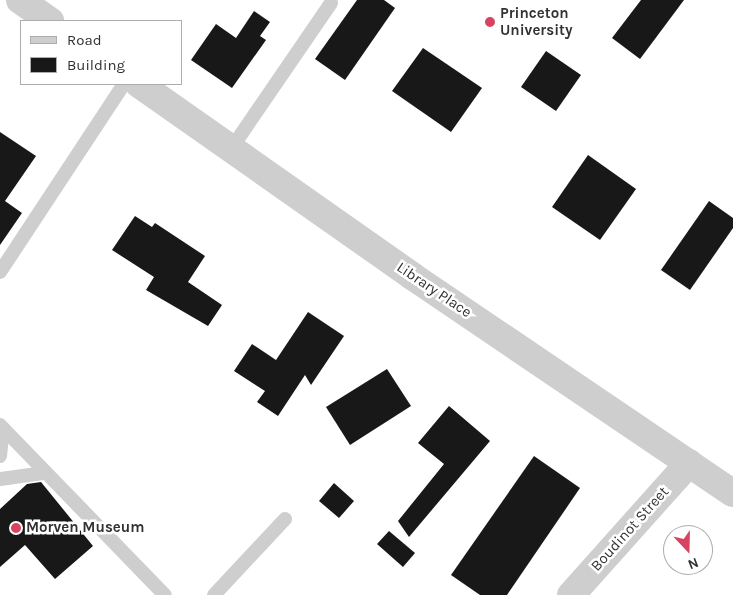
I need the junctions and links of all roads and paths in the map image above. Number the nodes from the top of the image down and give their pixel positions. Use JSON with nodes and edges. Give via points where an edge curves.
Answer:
{"nodes":[{"id":1,"x":20,"y":0,"type":"edge"},
{"id":2,"x":331,"y":3,"type":"dead end"},
{"id":3,"x":49,"y":20,"type":"edge"},
{"id":4,"x":123,"y":85,"type":"edge"},
{"id":5,"x":140,"y":85,"type":"edge"},
{"id":6,"x":231,"y":149,"type":"junction"},
{"id":7,"x":0,"y":272,"type":"edge"},
{"id":8,"x":2,"y":426,"type":"edge"},
{"id":9,"x":0,"y":456,"type":"edge"},
{"id":10,"x":689,"y":464,"type":"junction"},
{"id":11,"x":44,"y":472,"type":"junction"},
{"id":12,"x":0,"y":480,"type":"edge"},
{"id":13,"x":733,"y":493,"type":"edge"},
{"id":14,"x":285,"y":520,"type":"dead end"},
{"id":15,"x":165,"y":595,"type":"edge"},
{"id":16,"x":214,"y":595,"type":"edge"},
{"id":17,"x":571,"y":595,"type":"edge"}],
"edges":[{"from":1,"to":3,"type":"street"},
{"from":2,"to":6,"type":"lane"},
{"from":4,"to":7,"type":"lane"},
{"from":5,"to":6,"type":"street","name":"Library Place"},
{"from":6,"to":10,"type":"street","name":"Library Place"},
{"from":8,"to":9,"type":"lane"},
{"from":8,"to":11,"type":"lane"},
{"from":10,"to":13,"type":"street","name":"Library Place"},
{"from":10,"to":17,"type":"street","name":"Boudinot Street"},
{"from":11,"to":12,"type":"lane"},
{"from":11,"to":15,"type":"lane"},
{"from":14,"to":16,"type":"lane"}]}
